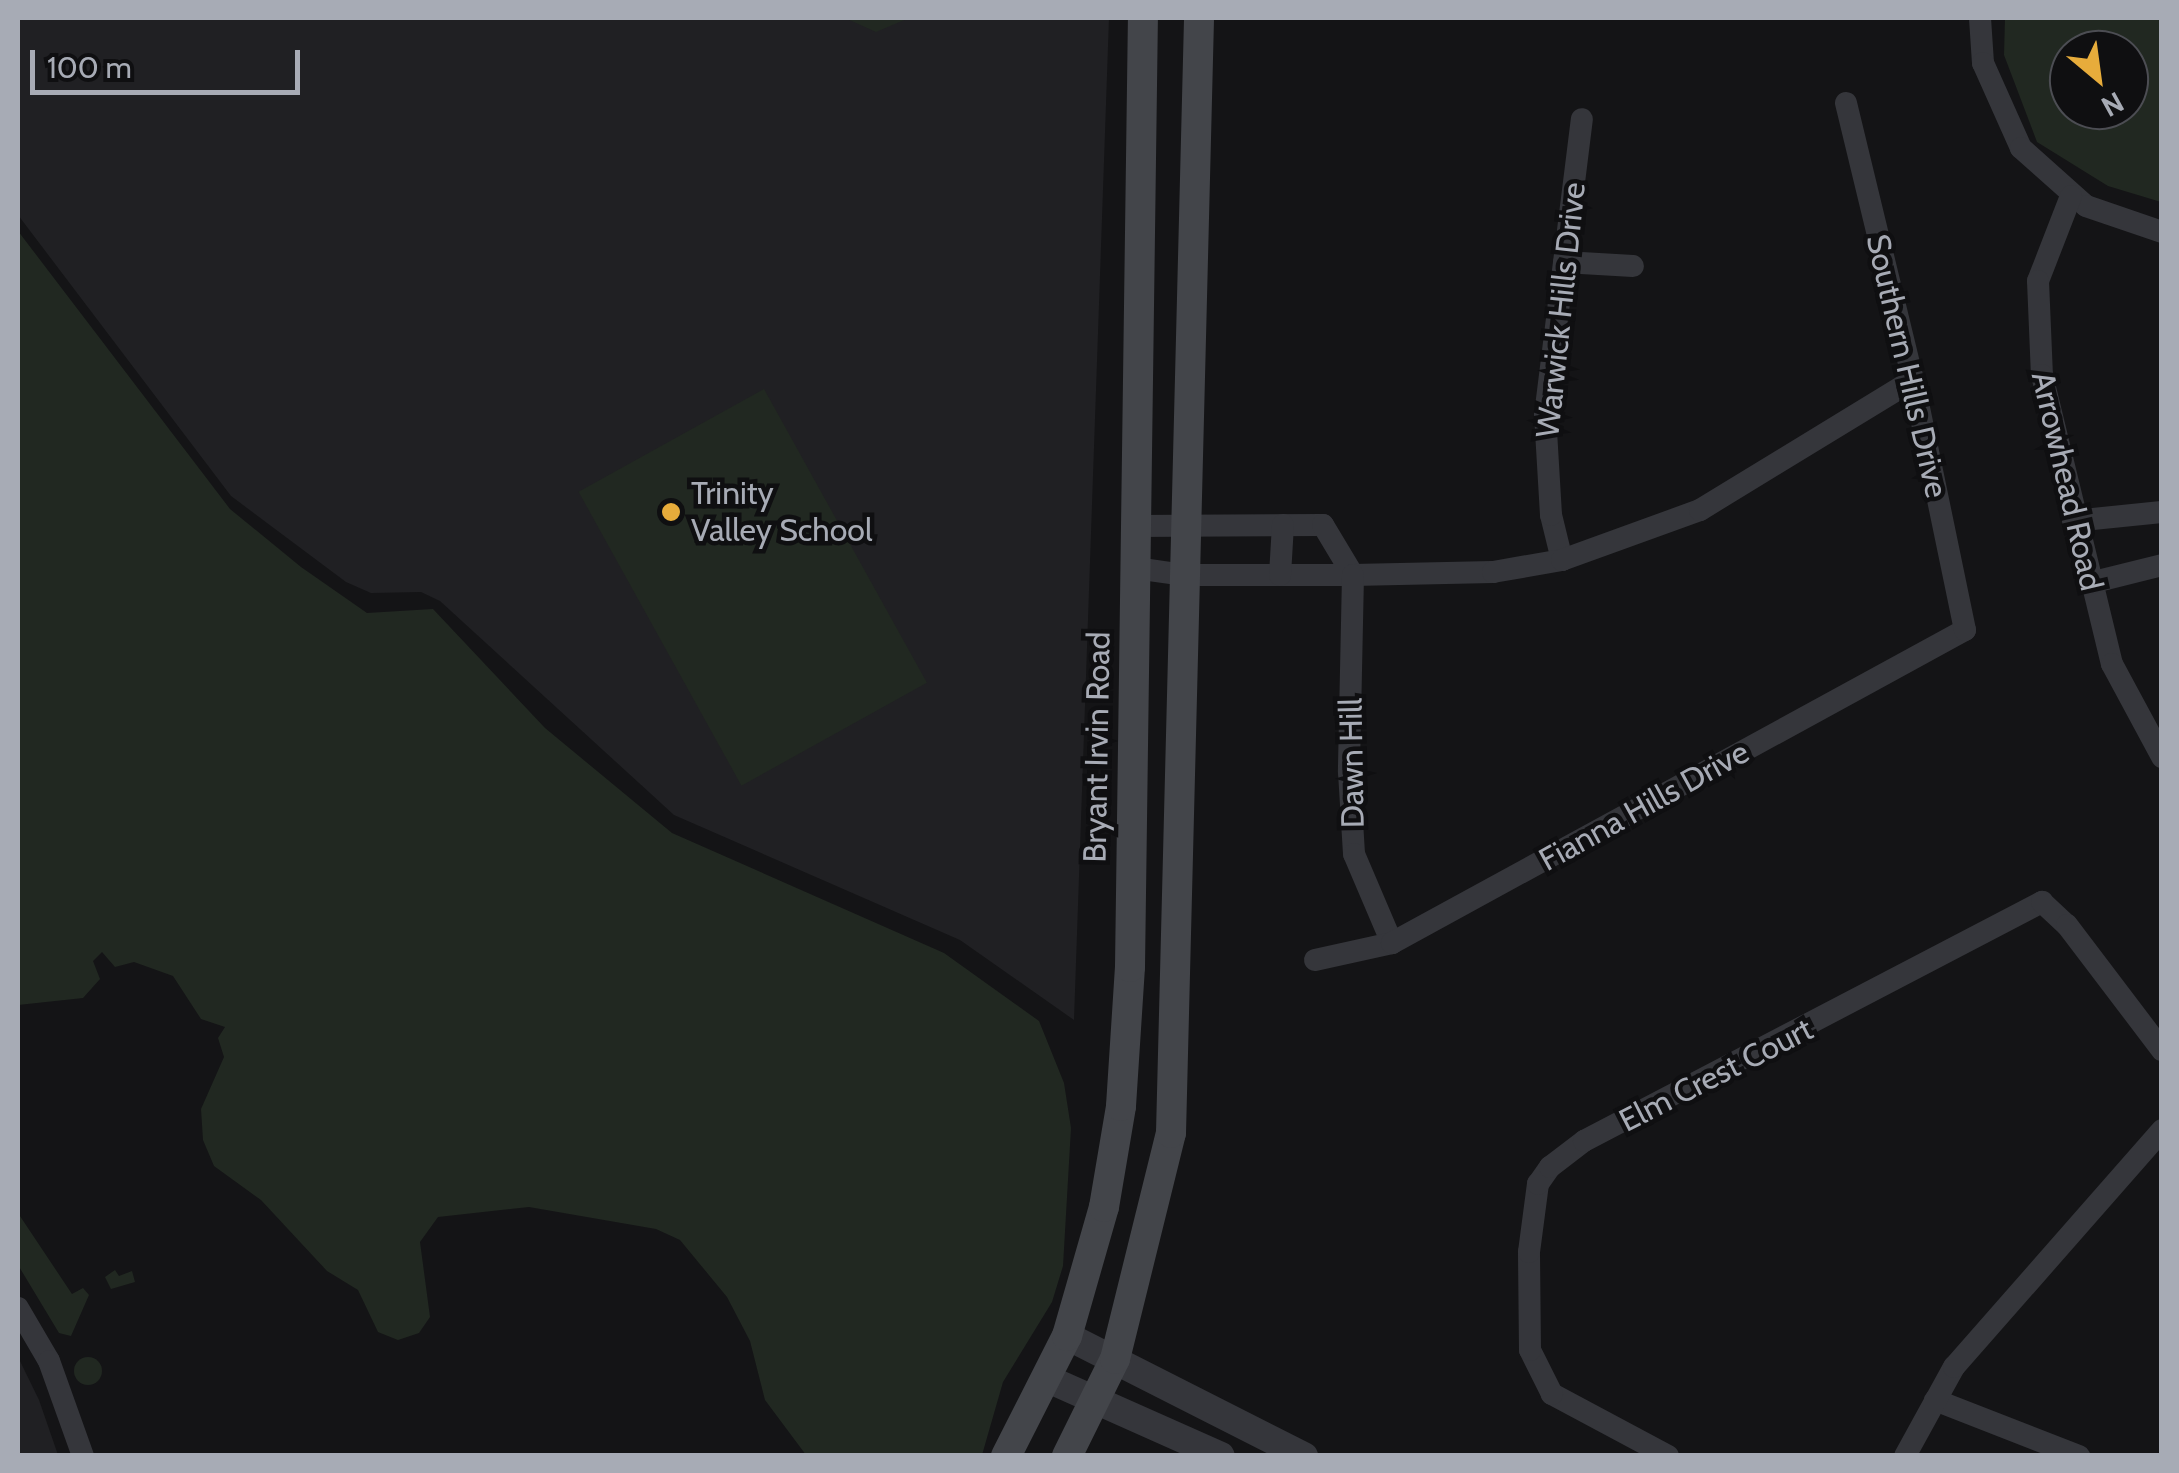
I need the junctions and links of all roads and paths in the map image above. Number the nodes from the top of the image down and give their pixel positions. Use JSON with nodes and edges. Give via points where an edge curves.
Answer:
{"nodes":[{"id":1,"x":1143,"y":18,"type":"edge"},
{"id":2,"x":1199,"y":18,"type":"edge"},
{"id":3,"x":1214,"y":18,"type":"edge"},
{"id":4,"x":1980,"y":18,"type":"edge"},
{"id":5,"x":1846,"y":103,"type":"dead end"},
{"id":6,"x":1582,"y":119,"type":"dead end"},
{"id":7,"x":1200,"y":141,"type":"junction"},
{"id":8,"x":2070,"y":196,"type":"junction"},
{"id":9,"x":2162,"y":232,"type":"edge"},
{"id":10,"x":1564,"y":262,"type":"junction"},
{"id":11,"x":1634,"y":266,"type":"dead end"},
{"id":12,"x":1913,"y":380,"type":"junction"},
{"id":13,"x":2162,"y":512,"type":"edge"},
{"id":14,"x":2073,"y":521,"type":"junction"},
{"id":15,"x":1133,"y":526,"type":"junction"},
{"id":16,"x":1186,"y":526,"type":"junction"},
{"id":17,"x":1283,"y":526,"type":"junction"},
{"id":18,"x":1562,"y":560,"type":"junction"},
{"id":19,"x":2162,"y":565,"type":"edge"},
{"id":20,"x":1135,"y":568,"type":"junction"},
{"id":21,"x":1184,"y":575,"type":"junction"},
{"id":22,"x":1280,"y":575,"type":"junction"},
{"id":23,"x":1353,"y":576,"type":"junction"},
{"id":24,"x":2090,"y":584,"type":"junction"},
{"id":25,"x":1964,"y":630,"type":"joint"},
{"id":26,"x":2162,"y":757,"type":"edge"},
{"id":27,"x":1392,"y":943,"type":"junction"},
{"id":28,"x":1315,"y":960,"type":"dead end"},
{"id":29,"x":2162,"y":1050,"type":"edge"},
{"id":30,"x":2162,"y":1130,"type":"edge"},
{"id":31,"x":18,"y":1308,"type":"edge"},
{"id":32,"x":1067,"y":1336,"type":"junction"},
{"id":33,"x":1115,"y":1359,"type":"junction"},
{"id":34,"x":1048,"y":1379,"type":"junction"},
{"id":35,"x":1935,"y":1400,"type":"junction"},
{"id":36,"x":1097,"y":1401,"type":"junction"},
{"id":37,"x":82,"y":1456,"type":"edge"},
{"id":38,"x":1006,"y":1456,"type":"edge"},
{"id":39,"x":1067,"y":1456,"type":"edge"},
{"id":40,"x":1221,"y":1456,"type":"edge"},
{"id":41,"x":1304,"y":1456,"type":"edge"},
{"id":42,"x":1668,"y":1456,"type":"edge"},
{"id":43,"x":1905,"y":1456,"type":"edge"},
{"id":44,"x":2079,"y":1456,"type":"edge"}],
"edges":[{"from":1,"to":15,"type":"main road","name":"Bryant Irvin Road"},
{"from":2,"to":7,"type":"main road"},
{"from":3,"to":7,"type":"main road","via":[[1213,105]]},
{"from":4,"to":8,"type":"street","via":[[1983,64],[2000,112],[2021,148]]},
{"from":5,"to":12,"type":"street","name":"Southern Hills Drive"},
{"from":6,"to":10,"type":"street","name":"Warwick Hills Drive"},
{"from":7,"to":16,"type":"main road"},
{"from":8,"to":9,"type":"street"},
{"from":8,"to":14,"type":"street","name":"Arrowhead Road","via":[[2038,281],[2036,337]]},
{"from":10,"to":11,"type":"street"},
{"from":10,"to":18,"type":"street","name":"Warwick Hills Drive","via":[[1545,415],[1551,515]]},
{"from":12,"to":18,"type":"street","via":[[1700,510]]},
{"from":12,"to":25,"type":"street","name":"Southern Hills Drive"},
{"from":13,"to":14,"type":"street"},
{"from":14,"to":24,"type":"street","name":"Arrowhead Road"},
{"from":15,"to":16,"type":"street"},
{"from":15,"to":20,"type":"main road","name":"Bryant Irvin Road"},
{"from":16,"to":17,"type":"street"},
{"from":16,"to":21,"type":"main road"},
{"from":17,"to":22,"type":"street"},
{"from":17,"to":23,"type":"street","via":[[1323,525]]},
{"from":18,"to":23,"type":"street","via":[[1493,572]]},
{"from":19,"to":24,"type":"street"},
{"from":20,"to":21,"type":"street"},
{"from":20,"to":32,"type":"main road","name":"Bryant Irvin Road","via":[[1122,1106],[1104,1207]]},
{"from":21,"to":22,"type":"street"},
{"from":21,"to":33,"type":"main road","via":[[1171,1133]]},
{"from":22,"to":23,"type":"street"},
{"from":23,"to":27,"type":"street","name":"Dawn Hill","via":[[1354,854]]},
{"from":24,"to":26,"type":"street","name":"Arrowhead Road","via":[[2112,664]]},
{"from":25,"to":27,"type":"street","name":"Fianna Hills Drive"},
{"from":27,"to":28,"type":"street","name":"Fianna Hills Drive"},
{"from":29,"to":42,"type":"street","name":"Elm Crest Court","via":[[2067,924],[2042,902],[1584,1141],[1550,1167],[1534,1200],[1526,1272],[1530,1350],[1552,1394]]},
{"from":30,"to":35,"type":"street","via":[[1985,1328]]},
{"from":31,"to":37,"type":"street","via":[[48,1361]]},
{"from":32,"to":33,"type":"street"},
{"from":32,"to":34,"type":"main road","name":"Bryant Irvin Road"},
{"from":33,"to":36,"type":"main road"},
{"from":33,"to":41,"type":"street"},
{"from":34,"to":36,"type":"street"},
{"from":34,"to":38,"type":"main road","name":"Bryant Irvin Road"},
{"from":35,"to":43,"type":"street"},
{"from":35,"to":44,"type":"street"},
{"from":36,"to":39,"type":"main road"},
{"from":36,"to":40,"type":"street"}]}
